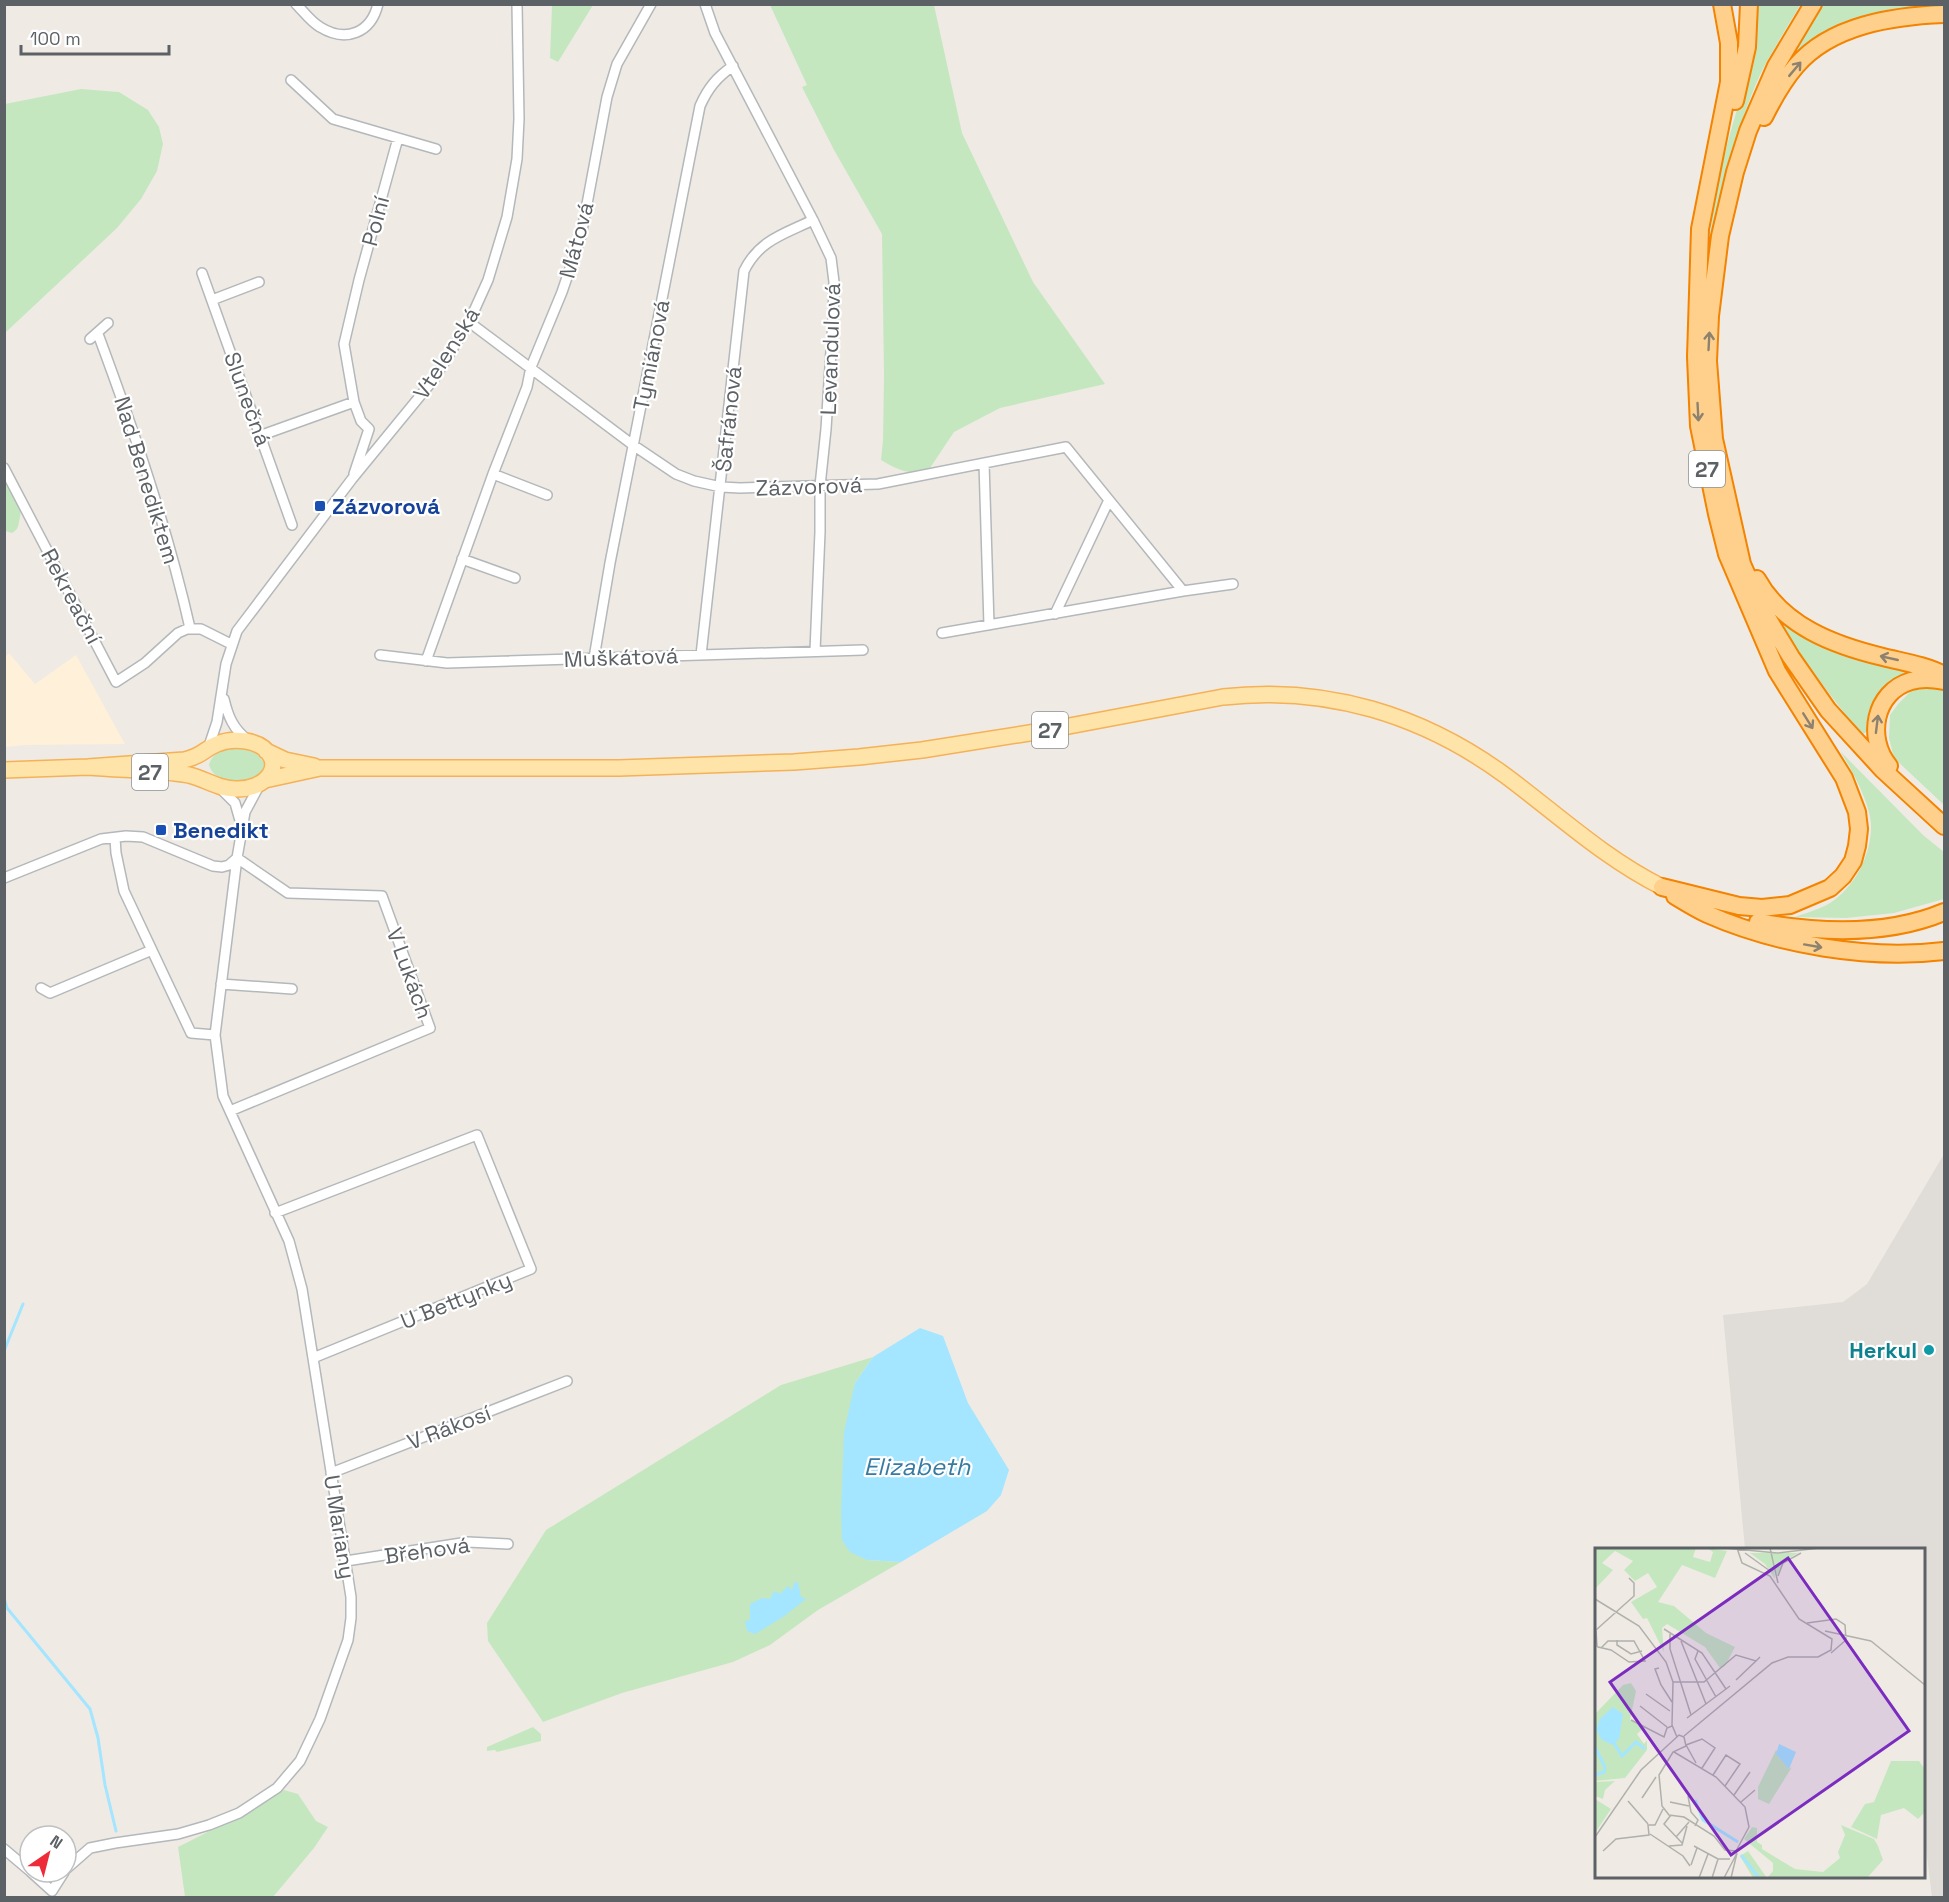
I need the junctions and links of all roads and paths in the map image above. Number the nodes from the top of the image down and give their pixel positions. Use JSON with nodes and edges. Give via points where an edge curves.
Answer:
{"nodes":[{"id":1,"x":296,"y":4,"type":"edge"},
{"id":2,"x":378,"y":4,"type":"edge"},
{"id":3,"x":517,"y":4,"type":"edge"},
{"id":4,"x":651,"y":4,"type":"edge"},
{"id":5,"x":705,"y":4,"type":"edge"},
{"id":6,"x":1722,"y":4,"type":"edge"},
{"id":7,"x":1749,"y":4,"type":"edge"},
{"id":8,"x":1813,"y":4,"type":"edge"},
{"id":9,"x":1944,"y":14,"type":"edge"},
{"id":10,"x":733,"y":66,"type":"junction"},
{"id":11,"x":291,"y":80,"type":"dead end"},
{"id":12,"x":398,"y":138,"type":"junction"},
{"id":13,"x":436,"y":149,"type":"dead end"},
{"id":14,"x":813,"y":220,"type":"junction"},
{"id":15,"x":1720,"y":236,"type":"junction"},
{"id":16,"x":202,"y":273,"type":"dead end"},
{"id":17,"x":259,"y":282,"type":"dead end"},
{"id":18,"x":212,"y":300,"type":"junction"},
{"id":19,"x":1696,"y":312,"type":"junction"},
{"id":20,"x":469,"y":321,"type":"junction"},
{"id":21,"x":108,"y":323,"type":"dead end"},
{"id":22,"x":531,"y":367,"type":"junction"},
{"id":23,"x":354,"y":402,"type":"junction"},
{"id":24,"x":262,"y":435,"type":"junction"},
{"id":25,"x":633,"y":445,"type":"junction"},
{"id":26,"x":984,"y":463,"type":"junction"},
{"id":27,"x":4,"y":468,"type":"edge"},
{"id":28,"x":493,"y":474,"type":"junction"},
{"id":29,"x":352,"y":479,"type":"junction"},
{"id":30,"x":820,"y":486,"type":"junction"},
{"id":31,"x":721,"y":487,"type":"junction"},
{"id":32,"x":547,"y":495,"type":"dead end"},
{"id":33,"x":1109,"y":500,"type":"junction"},
{"id":34,"x":1732,"y":524,"type":"junction"},
{"id":35,"x":292,"y":525,"type":"dead end"},
{"id":36,"x":462,"y":559,"type":"junction"},
{"id":37,"x":515,"y":578,"type":"dead end"},
{"id":38,"x":1233,"y":584,"type":"dead end"},
{"id":39,"x":1183,"y":591,"type":"junction"},
{"id":40,"x":1055,"y":614,"type":"junction"},
{"id":41,"x":1755,"y":618,"type":"junction"},
{"id":42,"x":989,"y":625,"type":"junction"},
{"id":43,"x":190,"y":628,"type":"junction"},
{"id":44,"x":942,"y":633,"type":"dead end"},
{"id":45,"x":231,"y":644,"type":"junction"},
{"id":46,"x":863,"y":650,"type":"dead end"},
{"id":47,"x":815,"y":651,"type":"junction"},
{"id":48,"x":380,"y":655,"type":"dead end"},
{"id":49,"x":701,"y":655,"type":"junction"},
{"id":50,"x":594,"y":657,"type":"junction"},
{"id":51,"x":426,"y":661,"type":"junction"},
{"id":52,"x":1944,"y":675,"type":"edge"},
{"id":53,"x":1944,"y":681,"type":"edge"},
{"id":54,"x":223,"y":693,"type":"junction"},
{"id":55,"x":261,"y":747,"type":"junction"},
{"id":56,"x":206,"y":751,"type":"junction"},
{"id":57,"x":88,"y":767,"type":"junction"},
{"id":58,"x":320,"y":768,"type":"junction"},
{"id":59,"x":4,"y":770,"type":"edge"},
{"id":60,"x":263,"y":782,"type":"junction"},
{"id":61,"x":214,"y":785,"type":"junction"},
{"id":62,"x":1944,"y":818,"type":"edge"},
{"id":63,"x":242,"y":826,"type":"junction"},
{"id":64,"x":1944,"y":826,"type":"edge"},
{"id":65,"x":1944,"y":836,"type":"edge"},
{"id":66,"x":115,"y":838,"type":"junction"},
{"id":67,"x":237,"y":858,"type":"junction"},
{"id":68,"x":4,"y":878,"type":"edge"},
{"id":69,"x":1662,"y":887,"type":"junction"},
{"id":70,"x":1944,"y":912,"type":"edge"},
{"id":71,"x":152,"y":950,"type":"junction"},
{"id":72,"x":1944,"y":951,"type":"edge"},
{"id":73,"x":221,"y":984,"type":"junction"},
{"id":74,"x":41,"y":988,"type":"dead end"},
{"id":75,"x":292,"y":989,"type":"dead end"},
{"id":76,"x":215,"y":1035,"type":"junction"},
{"id":77,"x":230,"y":1111,"type":"junction"},
{"id":78,"x":275,"y":1213,"type":"junction"},
{"id":79,"x":313,"y":1358,"type":"junction"},
{"id":80,"x":567,"y":1381,"type":"dead end"},
{"id":81,"x":331,"y":1473,"type":"junction"},
{"id":82,"x":508,"y":1544,"type":"dead end"},
{"id":83,"x":345,"y":1561,"type":"junction"},
{"id":84,"x":4,"y":1848,"type":"edge"},
{"id":85,"x":78,"y":1859,"type":"edge"},
{"id":86,"x":18,"y":1861,"type":"edge"}],
"edges":[{"from":1,"to":2,"type":"street","via":[[320,27],[341,35],[367,27]]},
{"from":3,"to":20,"type":"street","name":"Vtelenská","via":[[519,119],[513,189],[495,261]]},
{"from":4,"to":22,"type":"street","name":"Mátová","via":[[618,64],[607,97],[581,236]]},
{"from":5,"to":10,"type":"street","name":"Levandulová"},
{"from":6,"to":19,"type":"highway","via":[[1729,43],[1729,82],[1700,229]]},
{"from":7,"to":19,"type":"highway","number":"27","via":[[1747,47],[1721,151]]},
{"from":8,"to":15,"type":"highway","number":"27","via":[[1776,66],[1752,122]]},
{"from":15,"to":9,"type":"highway","one_way":true,"via":[[1752,140],[1779,89],[1813,49],[1863,25]]},
{"from":10,"to":14,"type":"street","name":"Levandulová"},
{"from":10,"to":25,"type":"street","name":"Tymiánová","via":[[717,77],[700,106]]},
{"from":11,"to":12,"type":"street","via":[[333,119]]},
{"from":12,"to":13,"type":"street"},
{"from":12,"to":23,"type":"street","name":"Polní","via":[[344,343]]},
{"from":14,"to":30,"type":"street","name":"Levandulová","via":[[831,258],[834,282]]},
{"from":14,"to":31,"type":"street","name":"Šafránová","via":[[760,247],[744,271]]},
{"from":34,"to":15,"type":"highway","number":"27","one_way":true,"via":[[1714,439],[1708,362]]},
{"from":16,"to":18,"type":"street","name":"Slunečná"},
{"from":17,"to":18,"type":"street"},
{"from":18,"to":24,"type":"street","name":"Slunečná"},
{"from":19,"to":41,"type":"highway","number":"27","one_way":true,"via":[[1699,426],[1727,554]]},
{"from":20,"to":22,"type":"street","name":"Zázvorová"},
{"from":20,"to":29,"type":"street","name":"Vtelenská","via":[[428,387]]},
{"from":21,"to":43,"type":"street","name":"Nad Benediktem","via":[[94,337],[152,484]]},
{"from":22,"to":25,"type":"street","name":"Zázvorová"},
{"from":22,"to":28,"type":"street","name":"Mátová"},
{"from":23,"to":24,"type":"street"},
{"from":23,"to":29,"type":"street","via":[[369,429]]},
{"from":24,"to":35,"type":"street","name":"Slunečná"},
{"from":25,"to":31,"type":"street","name":"Zázvorová","via":[[676,474]]},
{"from":25,"to":50,"type":"street","name":"Tymiánová"},
{"from":26,"to":30,"type":"street","name":"Zázvorová","via":[[878,484]]},
{"from":26,"to":33,"type":"street","name":"Zázvorová","via":[[1066,447]]},
{"from":26,"to":42,"type":"street"},
{"from":27,"to":43,"type":"street","name":"Rekreační","via":[[117,682],[178,633]]},
{"from":28,"to":32,"type":"street"},
{"from":28,"to":36,"type":"street","name":"Mátová"},
{"from":29,"to":45,"type":"street","name":"Vtelenská","via":[[246,617]]},
{"from":30,"to":31,"type":"street","name":"Zázvorová"},
{"from":30,"to":47,"type":"street","name":"Levandulová"},
{"from":31,"to":49,"type":"street","name":"Šafránová"},
{"from":33,"to":39,"type":"street"},
{"from":33,"to":40,"type":"street"},
{"from":52,"to":34,"type":"highway","one_way":true,"via":[[1927,667],[1855,650],[1791,619],[1761,585]]},
{"from":34,"to":64,"type":"highway","via":[[1742,564],[1762,609],[1812,688],[1883,770]]},
{"from":36,"to":37,"type":"street"},
{"from":36,"to":51,"type":"street","name":"Mátová"},
{"from":38,"to":39,"type":"street"},
{"from":39,"to":40,"type":"street"},
{"from":40,"to":42,"type":"street"},
{"from":41,"to":65,"type":"highway","via":[[1804,692],[1837,731],[1878,776]]},
{"from":41,"to":69,"type":"highway","one_way":true,"via":[[1777,671],[1834,760],[1851,795],[1859,829],[1852,861],[1830,888],[1790,905],[1739,906]]},
{"from":42,"to":44,"type":"street"},
{"from":43,"to":45,"type":"street","via":[[201,629]]},
{"from":45,"to":54,"type":"street","name":"Vtelenská"},
{"from":46,"to":47,"type":"street","name":"Muškátová"},
{"from":47,"to":49,"type":"street","name":"Muškátová"},
{"from":48,"to":51,"type":"street","name":"Muškátová"},
{"from":49,"to":50,"type":"street","name":"Muškátová"},
{"from":50,"to":51,"type":"street","name":"Muškátová"},
{"from":62,"to":53,"type":"highway","one_way":true,"via":[[1887,764],[1875,736],[1880,707],[1900,686],[1922,679]]},
{"from":54,"to":55,"type":"street","name":"Vtelenská","via":[[237,731]]},
{"from":54,"to":56,"type":"street","name":"Vtelenská","via":[[216,729]]},
{"from":55,"to":56,"type":"main road","number":"27","via":[[232,741]]},
{"from":55,"to":58,"type":"main road","number":"27","via":[[285,760]]},
{"from":55,"to":60,"type":"main road","via":[[273,765]]},
{"from":56,"to":57,"type":"main road","number":"27","via":[[197,758],[184,760]]},
{"from":56,"to":61,"type":"main road","number":"27","via":[[199,768]]},
{"from":57,"to":59,"type":"main road","number":"27"},
{"from":57,"to":61,"type":"main road","number":"27","via":[[177,773]]},
{"from":58,"to":60,"type":"main road","number":"27"},
{"from":58,"to":69,"type":"main road","number":"27","via":[[619,768],[794,762],[922,750],[1223,697],[1285,695],[1372,708],[1440,736],[1497,770],[1614,860]]},
{"from":60,"to":61,"type":"main road","number":"27","via":[[242,789]]},
{"from":60,"to":63,"type":"street","name":"U Mariany","via":[[248,805]]},
{"from":61,"to":63,"type":"street","via":[[235,804]]},
{"from":63,"to":67,"type":"street","name":"U Mariany"},
{"from":66,"to":67,"type":"street","via":[[139,835],[213,866],[229,866]]},
{"from":66,"to":68,"type":"street","via":[[101,839]]},
{"from":66,"to":71,"type":"street","via":[[124,891]]},
{"from":67,"to":73,"type":"street","name":"U Mariany"},
{"from":67,"to":77,"type":"street","name":"V Lukách","via":[[288,893],[382,896],[430,1028]]},
{"from":69,"to":70,"type":"highway","via":[[1729,915],[1803,929],[1872,928]]},
{"from":69,"to":72,"type":"highway","one_way":true,"via":[[1705,914],[1810,946],[1869,952]]},
{"from":71,"to":74,"type":"street","via":[[50,993]]},
{"from":71,"to":76,"type":"street","via":[[191,1033]]},
{"from":73,"to":75,"type":"street"},
{"from":73,"to":76,"type":"street","name":"U Mariany"},
{"from":76,"to":77,"type":"street","name":"U Mariany","via":[[223,1096]]},
{"from":77,"to":78,"type":"street","name":"U Mariany"},
{"from":78,"to":79,"type":"street","name":"U Mariany","via":[[289,1241],[302,1289]]},
{"from":78,"to":79,"type":"street","name":"U Bettynky","via":[[477,1135],[531,1269]]},
{"from":79,"to":81,"type":"street","name":"U Mariany"},
{"from":80,"to":81,"type":"street","name":"V Rákosí"},
{"from":81,"to":83,"type":"street","name":"U Mariany"},
{"from":82,"to":83,"type":"street","name":"Břehová","via":[[468,1542]]},
{"from":83,"to":85,"type":"street","name":"U Mariany","via":[[351,1598],[348,1640],[320,1719],[300,1761],[277,1788],[239,1813],[210,1825],[90,1848]]},
{"from":84,"to":86,"type":"street"}]}
